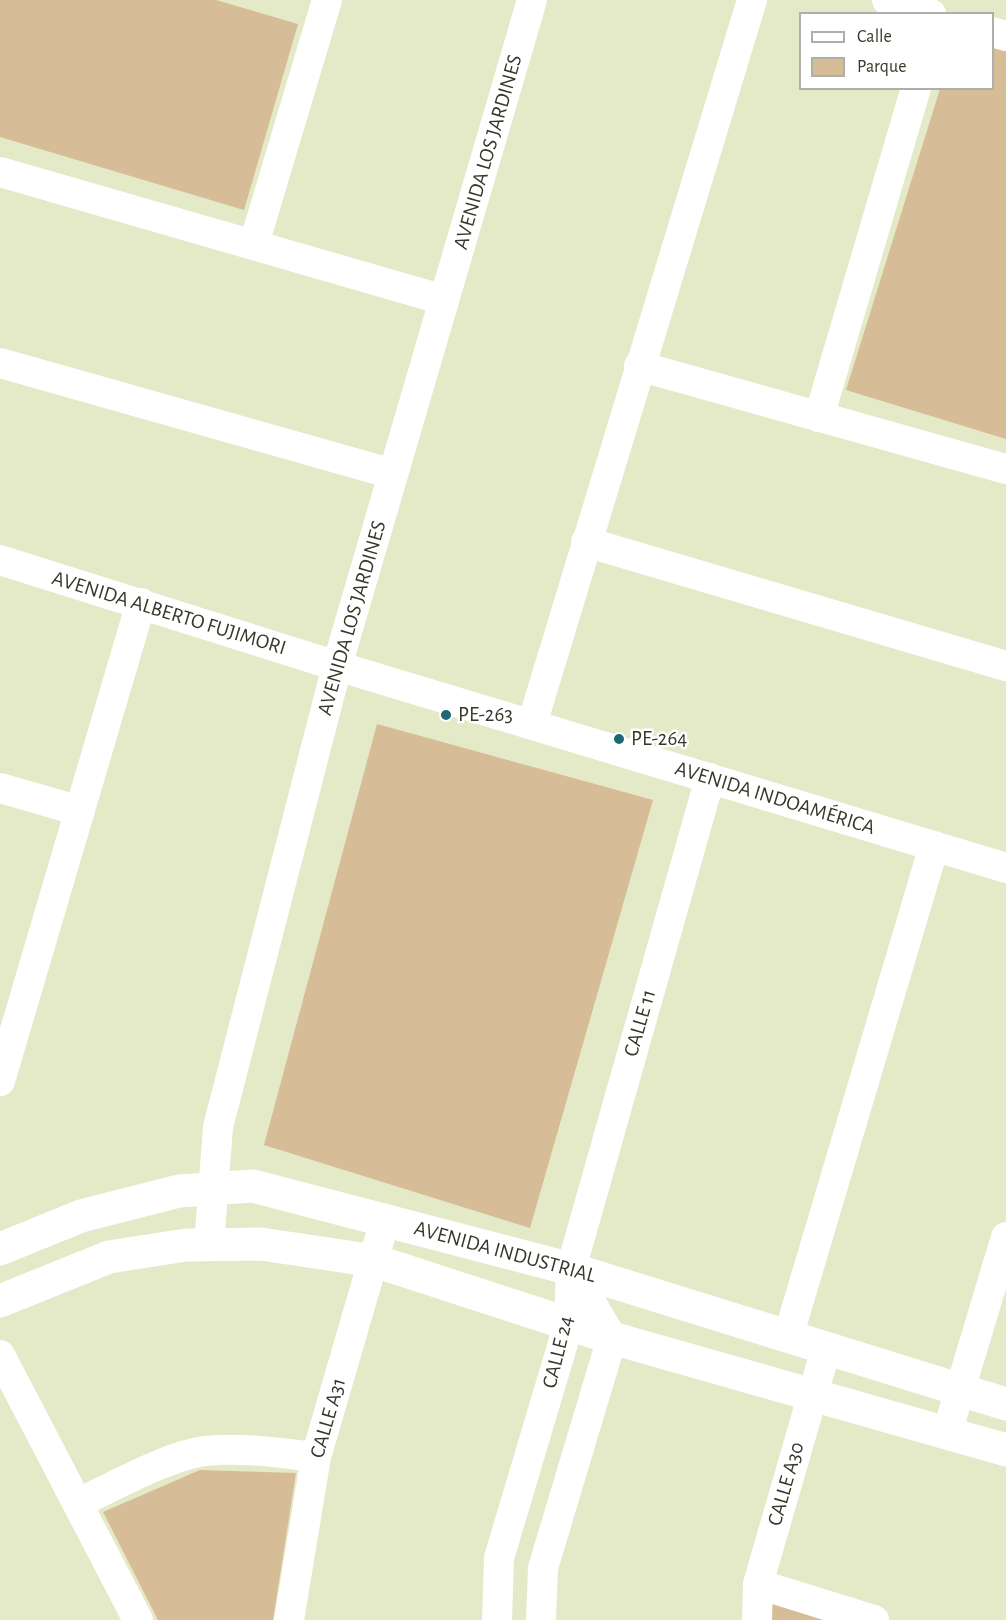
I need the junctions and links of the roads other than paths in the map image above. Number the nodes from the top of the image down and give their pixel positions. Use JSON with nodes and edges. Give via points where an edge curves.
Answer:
{"nodes":[{"id":1,"x":327,"y":0,"type":"edge"},
{"id":2,"x":532,"y":0,"type":"edge"},
{"id":3,"x":752,"y":0,"type":"edge"},
{"id":4,"x":887,"y":0,"type":"edge"},
{"id":5,"x":926,"y":12,"type":"edge"},
{"id":6,"x":915,"y":90,"type":"edge"},
{"id":7,"x":0,"y":172,"type":"edge"},
{"id":8,"x":254,"y":244,"type":"junction"},
{"id":9,"x":444,"y":300,"type":"junction"},
{"id":10,"x":0,"y":363,"type":"edge"},
{"id":11,"x":639,"y":366,"type":"junction"},
{"id":12,"x":819,"y":417,"type":"junction"},
{"id":13,"x":1006,"y":469,"type":"edge"},
{"id":14,"x":393,"y":474,"type":"junction"},
{"id":15,"x":586,"y":542,"type":"junction"},
{"id":16,"x":0,"y":560,"type":"edge"},
{"id":17,"x":141,"y":603,"type":"junction"},
{"id":18,"x":337,"y":666,"type":"junction"},
{"id":19,"x":1006,"y":666,"type":"edge"},
{"id":20,"x":532,"y":724,"type":"junction"},
{"id":21,"x":710,"y":778,"type":"junction"},
{"id":22,"x":0,"y":788,"type":"edge"},
{"id":23,"x":80,"y":811,"type":"junction"},
{"id":24,"x":934,"y":846,"type":"junction"},
{"id":25,"x":1006,"y":868,"type":"edge"},
{"id":26,"x":0,"y":1081,"type":"edge"},
{"id":27,"x":212,"y":1189,"type":"junction"},
{"id":28,"x":386,"y":1220,"type":"junction"},
{"id":29,"x":1006,"y":1237,"type":"edge"},
{"id":30,"x":209,"y":1245,"type":"junction"},
{"id":31,"x":0,"y":1249,"type":"edge"},
{"id":32,"x":375,"y":1261,"type":"junction"},
{"id":33,"x":571,"y":1269,"type":"junction"},
{"id":34,"x":0,"y":1301,"type":"edge"},
{"id":35,"x":569,"y":1323,"type":"junction"},
{"id":36,"x":788,"y":1337,"type":"junction"},
{"id":37,"x":612,"y":1338,"type":"junction"},
{"id":38,"x":826,"y":1349,"type":"junction"},
{"id":39,"x":0,"y":1355,"type":"edge"},
{"id":40,"x":960,"y":1391,"type":"junction"},
{"id":41,"x":811,"y":1394,"type":"junction"},
{"id":42,"x":1006,"y":1404,"type":"edge"},
{"id":43,"x":947,"y":1433,"type":"junction"},
{"id":44,"x":1006,"y":1450,"type":"edge"},
{"id":45,"x":316,"y":1457,"type":"junction"},
{"id":46,"x":78,"y":1503,"type":"junction"},
{"id":47,"x":758,"y":1584,"type":"junction"},
{"id":48,"x":138,"y":1620,"type":"edge"},
{"id":49,"x":289,"y":1620,"type":"edge"},
{"id":50,"x":497,"y":1620,"type":"edge"},
{"id":51,"x":541,"y":1620,"type":"edge"},
{"id":52,"x":757,"y":1620,"type":"edge"},
{"id":53,"x":874,"y":1620,"type":"edge"}],
"edges":[{"from":1,"to":8,"type":"street"},
{"from":2,"to":9,"type":"street","name":"AVENIDA LOS JARDINES"},
{"from":3,"to":11,"type":"street"},
{"from":4,"to":5,"type":"street"},
{"from":6,"to":12,"type":"street"},
{"from":7,"to":8,"type":"street"},
{"from":8,"to":9,"type":"street"},
{"from":9,"to":14,"type":"street","name":"AVENIDA LOS JARDINES"},
{"from":10,"to":14,"type":"street"},
{"from":11,"to":12,"type":"street"},
{"from":11,"to":15,"type":"street"},
{"from":12,"to":13,"type":"street"},
{"from":14,"to":18,"type":"street","name":"AVENIDA LOS JARDINES"},
{"from":15,"to":19,"type":"street"},
{"from":15,"to":20,"type":"street"},
{"from":16,"to":17,"type":"street","name":"AVENIDA ALBERTO FUJIMORI"},
{"from":17,"to":18,"type":"street","name":"AVENIDA ALBERTO FUJIMORI"},
{"from":17,"to":23,"type":"street"},
{"from":18,"to":20,"type":"street","name":"AVENIDA INDOAMÉRICA"},
{"from":18,"to":27,"type":"street","name":"AVENIDA LOS JARDINES","via":[[218,1127]]},
{"from":20,"to":21,"type":"street","name":"AVENIDA INDOAMÉRICA"},
{"from":21,"to":24,"type":"street","name":"AVENIDA INDOAMÉRICA"},
{"from":21,"to":33,"type":"street","name":"CALLE 11"},
{"from":22,"to":23,"type":"street"},
{"from":23,"to":26,"type":"street"},
{"from":24,"to":25,"type":"street","name":"AVENIDA INDOAMÉRICA"},
{"from":24,"to":36,"type":"street"},
{"from":27,"to":28,"type":"main road","name":"AVENIDA INDUSTRIAL","via":[[253,1186]]},
{"from":27,"to":30,"type":"street","name":"AVENIDA LOS JARDINES"},
{"from":27,"to":31,"type":"main road","name":"AVENIDA INDUSTRIAL","via":[[179,1191],[81,1216]]},
{"from":28,"to":32,"type":"street","name":"CALLE A31"},
{"from":28,"to":33,"type":"main road","name":"AVENIDA INDUSTRIAL"},
{"from":29,"to":40,"type":"street"},
{"from":30,"to":32,"type":"main road","via":[[261,1244]]},
{"from":30,"to":34,"type":"main road","via":[[109,1257]]},
{"from":32,"to":35,"type":"main road"},
{"from":32,"to":45,"type":"street","name":"CALLE A31"},
{"from":33,"to":35,"type":"street","name":"CALLE 24"},
{"from":33,"to":36,"type":"main road","name":"AVENIDA INDUSTRIAL"},
{"from":33,"to":37,"type":"street","name":"CALLE 24"},
{"from":35,"to":37,"type":"main road"},
{"from":35,"to":50,"type":"street","name":"CALLE 24","via":[[499,1558]]},
{"from":36,"to":38,"type":"main road","name":"AVENIDA INDUSTRIAL"},
{"from":37,"to":41,"type":"main road"},
{"from":37,"to":51,"type":"street","via":[[543,1568]]},
{"from":38,"to":40,"type":"main road","name":"AVENIDA INDUSTRIAL"},
{"from":38,"to":41,"type":"street","name":"CALLE A30"},
{"from":39,"to":46,"type":"street"},
{"from":40,"to":42,"type":"main road","name":"AVENIDA INDUSTRIAL"},
{"from":40,"to":43,"type":"street"},
{"from":41,"to":43,"type":"main road"},
{"from":41,"to":47,"type":"street","name":"CALLE A30"},
{"from":43,"to":44,"type":"main road"},
{"from":45,"to":46,"type":"street","via":[[264,1451],[204,1451],[164,1464]]},
{"from":45,"to":49,"type":"street","name":"CALLE A31"},
{"from":46,"to":48,"type":"street"},
{"from":47,"to":52,"type":"street","name":"CALLE A30"},
{"from":47,"to":53,"type":"street"}]}
